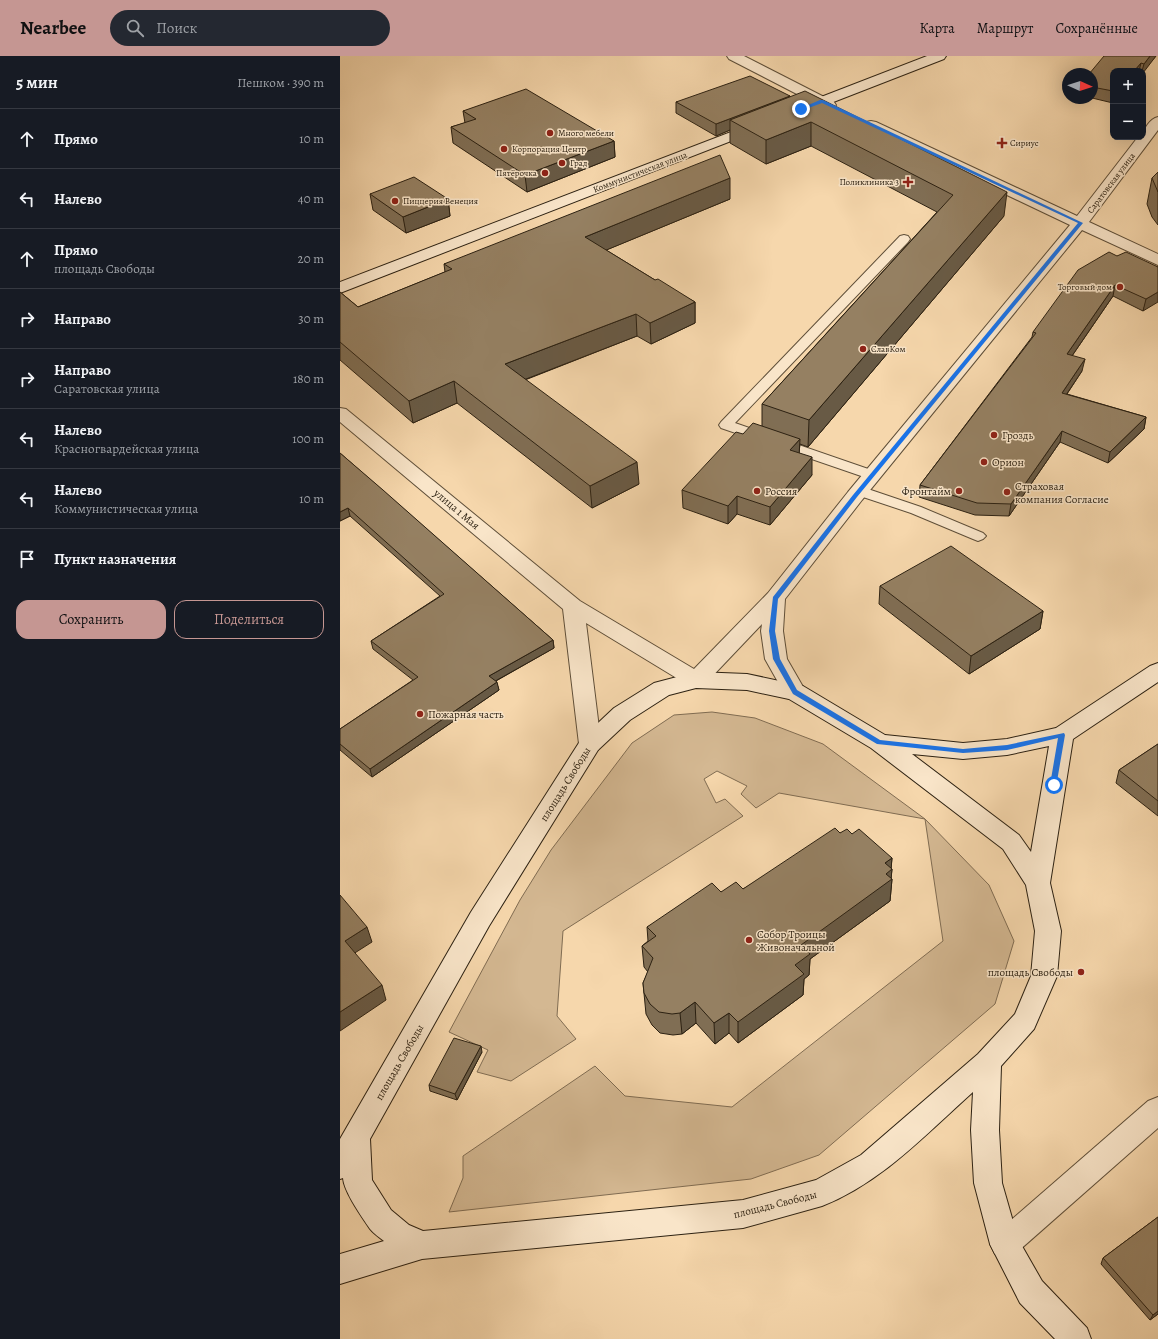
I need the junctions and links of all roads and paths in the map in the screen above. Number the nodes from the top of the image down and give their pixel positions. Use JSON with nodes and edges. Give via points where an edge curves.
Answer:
{"nodes":[{"id":1,"x":734,"y":56,"type":"edge"},
{"id":2,"x":939,"y":56,"type":"edge"},
{"id":3,"x":822,"y":101,"type":"junction"},
{"id":4,"x":842,"y":111,"type":"edge"},
{"id":5,"x":856,"y":118,"type":"edge"},
{"id":6,"x":1158,"y":121,"type":"edge"},
{"id":7,"x":1080,"y":223,"type":"junction"},
{"id":8,"x":904,"y":239,"type":"dead end"},
{"id":9,"x":1158,"y":260,"type":"edge"},
{"id":10,"x":340,"y":288,"type":"edge"},
{"id":11,"x":340,"y":413,"type":"edge"},
{"id":12,"x":872,"y":475,"type":"junction"},
{"id":13,"x":859,"y":491,"type":"junction"},
{"id":14,"x":978,"y":536,"type":"dead end"},
{"id":15,"x":775,"y":598,"type":"junction"},
{"id":16,"x":573,"y":606,"type":"junction"},
{"id":17,"x":1158,"y":671,"type":"edge"},
{"id":18,"x":696,"y":680,"type":"junction"},
{"id":19,"x":795,"y":692,"type":"junction"},
{"id":20,"x":1062,"y":735,"type":"junction"},
{"id":21,"x":879,"y":742,"type":"junction"},
{"id":22,"x":590,"y":744,"type":"junction"},
{"id":23,"x":1038,"y":883,"type":"junction"},
{"id":24,"x":988,"y":1062,"type":"junction"},
{"id":25,"x":1158,"y":1110,"type":"edge"},
{"id":26,"x":356,"y":1137,"type":"junction"},
{"id":27,"x":340,"y":1166,"type":"edge"},
{"id":28,"x":1005,"y":1244,"type":"junction"},
{"id":29,"x":422,"y":1245,"type":"junction"},
{"id":30,"x":340,"y":1269,"type":"edge"},
{"id":31,"x":1076,"y":1339,"type":"edge"}],
"edges":[{"from":1,"to":3,"type":"street"},
{"from":2,"to":3,"type":"street","name":"Коммунистическая улица"},
{"from":3,"to":4,"type":"street"},
{"from":3,"to":10,"type":"street","name":"Коммунистическая улица"},
{"from":5,"to":7,"type":"street"},
{"from":6,"to":7,"type":"street","name":"Саратовская улица"},
{"from":7,"to":9,"type":"street"},
{"from":7,"to":12,"type":"street","name":"Саратовская улица"},
{"from":8,"to":12,"type":"lane","via":[[726,425]]},
{"from":11,"to":16,"type":"street","name":"улица 1 Мая"},
{"from":12,"to":13,"type":"street","name":"Саратовская улица"},
{"from":13,"to":14,"type":"lane","via":[[916,510]]},
{"from":13,"to":15,"type":"street","name":"Саратовская улица"},
{"from":15,"to":18,"type":"street","name":"Саратовская улица"},
{"from":15,"to":19,"type":"street","via":[[772,631],[776,659]]},
{"from":16,"to":18,"type":"street","name":"улица 1 Мая"},
{"from":16,"to":22,"type":"street"},
{"from":17,"to":20,"type":"street"},
{"from":18,"to":19,"type":"street","name":"площадь Свободы","via":[[747,682]]},
{"from":18,"to":22,"type":"street","name":"площадь Свободы","via":[[662,689],[622,714]]},
{"from":19,"to":21,"type":"street","name":"площадь Свободы"},
{"from":20,"to":21,"type":"street","via":[[1007,747],[963,751]]},
{"from":20,"to":23,"type":"street"},
{"from":21,"to":23,"type":"street","name":"площадь Свободы","via":[[1011,842]]},
{"from":22,"to":26,"type":"street","name":"площадь Свободы","via":[[480,919]]},
{"from":23,"to":24,"type":"street","name":"площадь Свободы","via":[[1048,931],[1044,976],[1025,1021]]},
{"from":24,"to":28,"type":"street","via":[[985,1130],[988,1183]]},
{"from":24,"to":29,"type":"street","name":"площадь Свободы","via":[[871,1164],[822,1192],[744,1214]]},
{"from":25,"to":28,"type":"street"},
{"from":26,"to":27,"type":"street"},
{"from":26,"to":29,"type":"street","name":"площадь Свободы","via":[[358,1183],[381,1220],[399,1235]]},
{"from":28,"to":31,"type":"street","via":[[1031,1292]]},
{"from":29,"to":30,"type":"street"}]}
